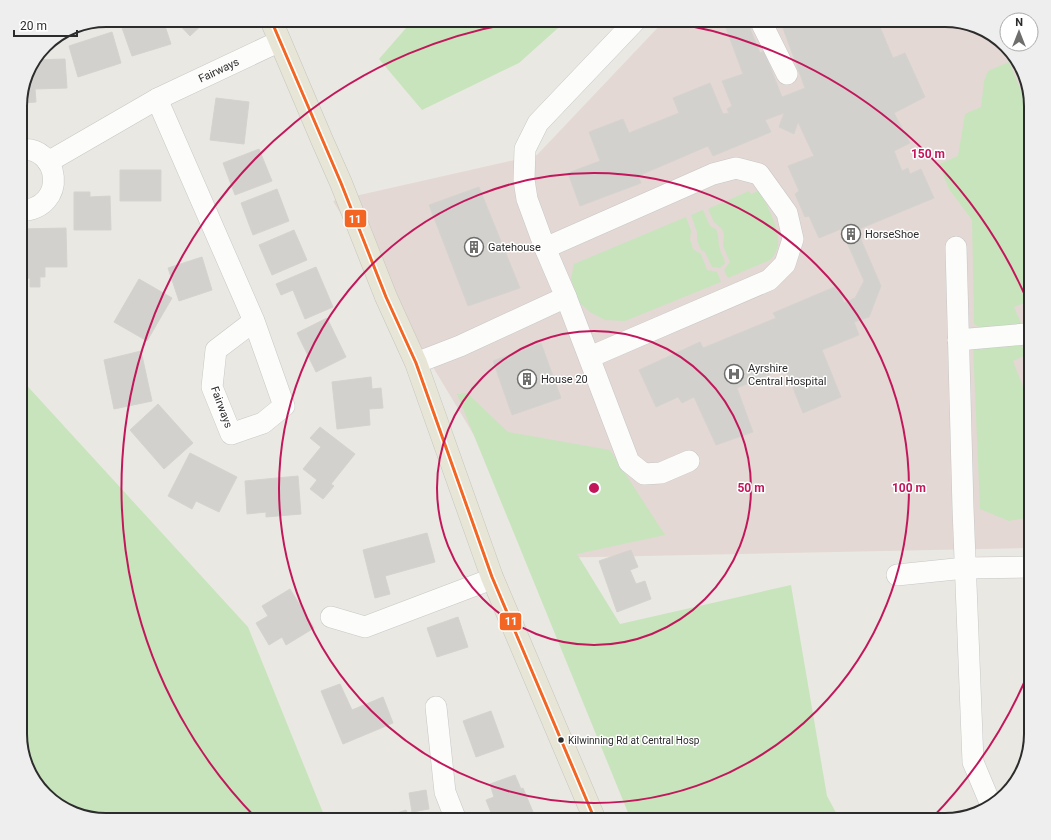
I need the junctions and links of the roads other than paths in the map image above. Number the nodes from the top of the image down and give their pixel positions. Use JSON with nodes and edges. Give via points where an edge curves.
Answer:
{"nodes":[{"id":1,"x":274,"y":27,"type":"edge"},
{"id":2,"x":629,"y":27,"type":"edge"},
{"id":3,"x":764,"y":27,"type":"edge"},
{"id":4,"x":280,"y":41,"type":"junction"},
{"id":5,"x":788,"y":74,"type":"dead end"},
{"id":6,"x":157,"y":99,"type":"junction"},
{"id":7,"x":27,"y":150,"type":"edge"},
{"id":8,"x":48,"y":162,"type":"junction"},
{"id":9,"x":27,"y":210,"type":"edge"},
{"id":10,"x":956,"y":247,"type":"dead end"},
{"id":11,"x":545,"y":248,"type":"junction"},
{"id":12,"x":566,"y":296,"type":"junction"},
{"id":13,"x":254,"y":321,"type":"junction"},
{"id":14,"x":1024,"y":333,"type":"edge"},
{"id":15,"x":958,"y":340,"type":"junction"},
{"id":16,"x":590,"y":358,"type":"junction"},
{"id":17,"x":416,"y":363,"type":"junction"},
{"id":18,"x":688,"y":461,"type":"dead end"},
{"id":19,"x":1024,"y":567,"type":"edge"},
{"id":20,"x":965,"y":568,"type":"junction"},
{"id":21,"x":897,"y":575,"type":"dead end"},
{"id":22,"x":492,"y":577,"type":"junction"},
{"id":23,"x":331,"y":617,"type":"dead end"},
{"id":24,"x":436,"y":707,"type":"dead end"},
{"id":25,"x":989,"y":800,"type":"edge"},
{"id":26,"x":453,"y":813,"type":"edge"},
{"id":27,"x":592,"y":813,"type":"edge"}],
"edges":[{"from":1,"to":4,"type":"main road"},
{"from":2,"to":11,"type":"street","via":[[538,123],[525,149],[524,180],[527,199]]},
{"from":3,"to":5,"type":"street"},
{"from":4,"to":6,"type":"street","name":"Fairways"},
{"from":4,"to":17,"type":"main road"},
{"from":6,"to":8,"type":"street","name":"Fairways"},
{"from":6,"to":13,"type":"street","name":"Fairways"},
{"from":7,"to":8,"type":"street","via":[[35,152]]},
{"from":8,"to":9,"type":"street","via":[[53,172],[54,186],[50,196],[43,204]]},
{"from":10,"to":15,"type":"street"},
{"from":11,"to":12,"type":"street"},
{"from":11,"to":16,"type":"street","via":[[713,174],[736,168],[759,174],[787,214],[793,239],[785,264],[769,280]]},
{"from":12,"to":16,"type":"street"},
{"from":12,"to":17,"type":"street","via":[[460,346]]},
{"from":13,"to":13,"type":"street","name":"Fairways","via":[[284,406],[263,423],[231,434],[212,387],[216,350]]},
{"from":14,"to":15,"type":"street"},
{"from":15,"to":20,"type":"street"},
{"from":16,"to":18,"type":"street","via":[[630,462],[644,474],[661,473]]},
{"from":17,"to":22,"type":"main road"},
{"from":19,"to":20,"type":"street"},
{"from":20,"to":21,"type":"street"},
{"from":20,"to":25,"type":"street","via":[[973,762]]},
{"from":22,"to":23,"type":"street","via":[[365,627]]},
{"from":22,"to":27,"type":"main road"},
{"from":24,"to":26,"type":"street","via":[[444,792]]}]}
